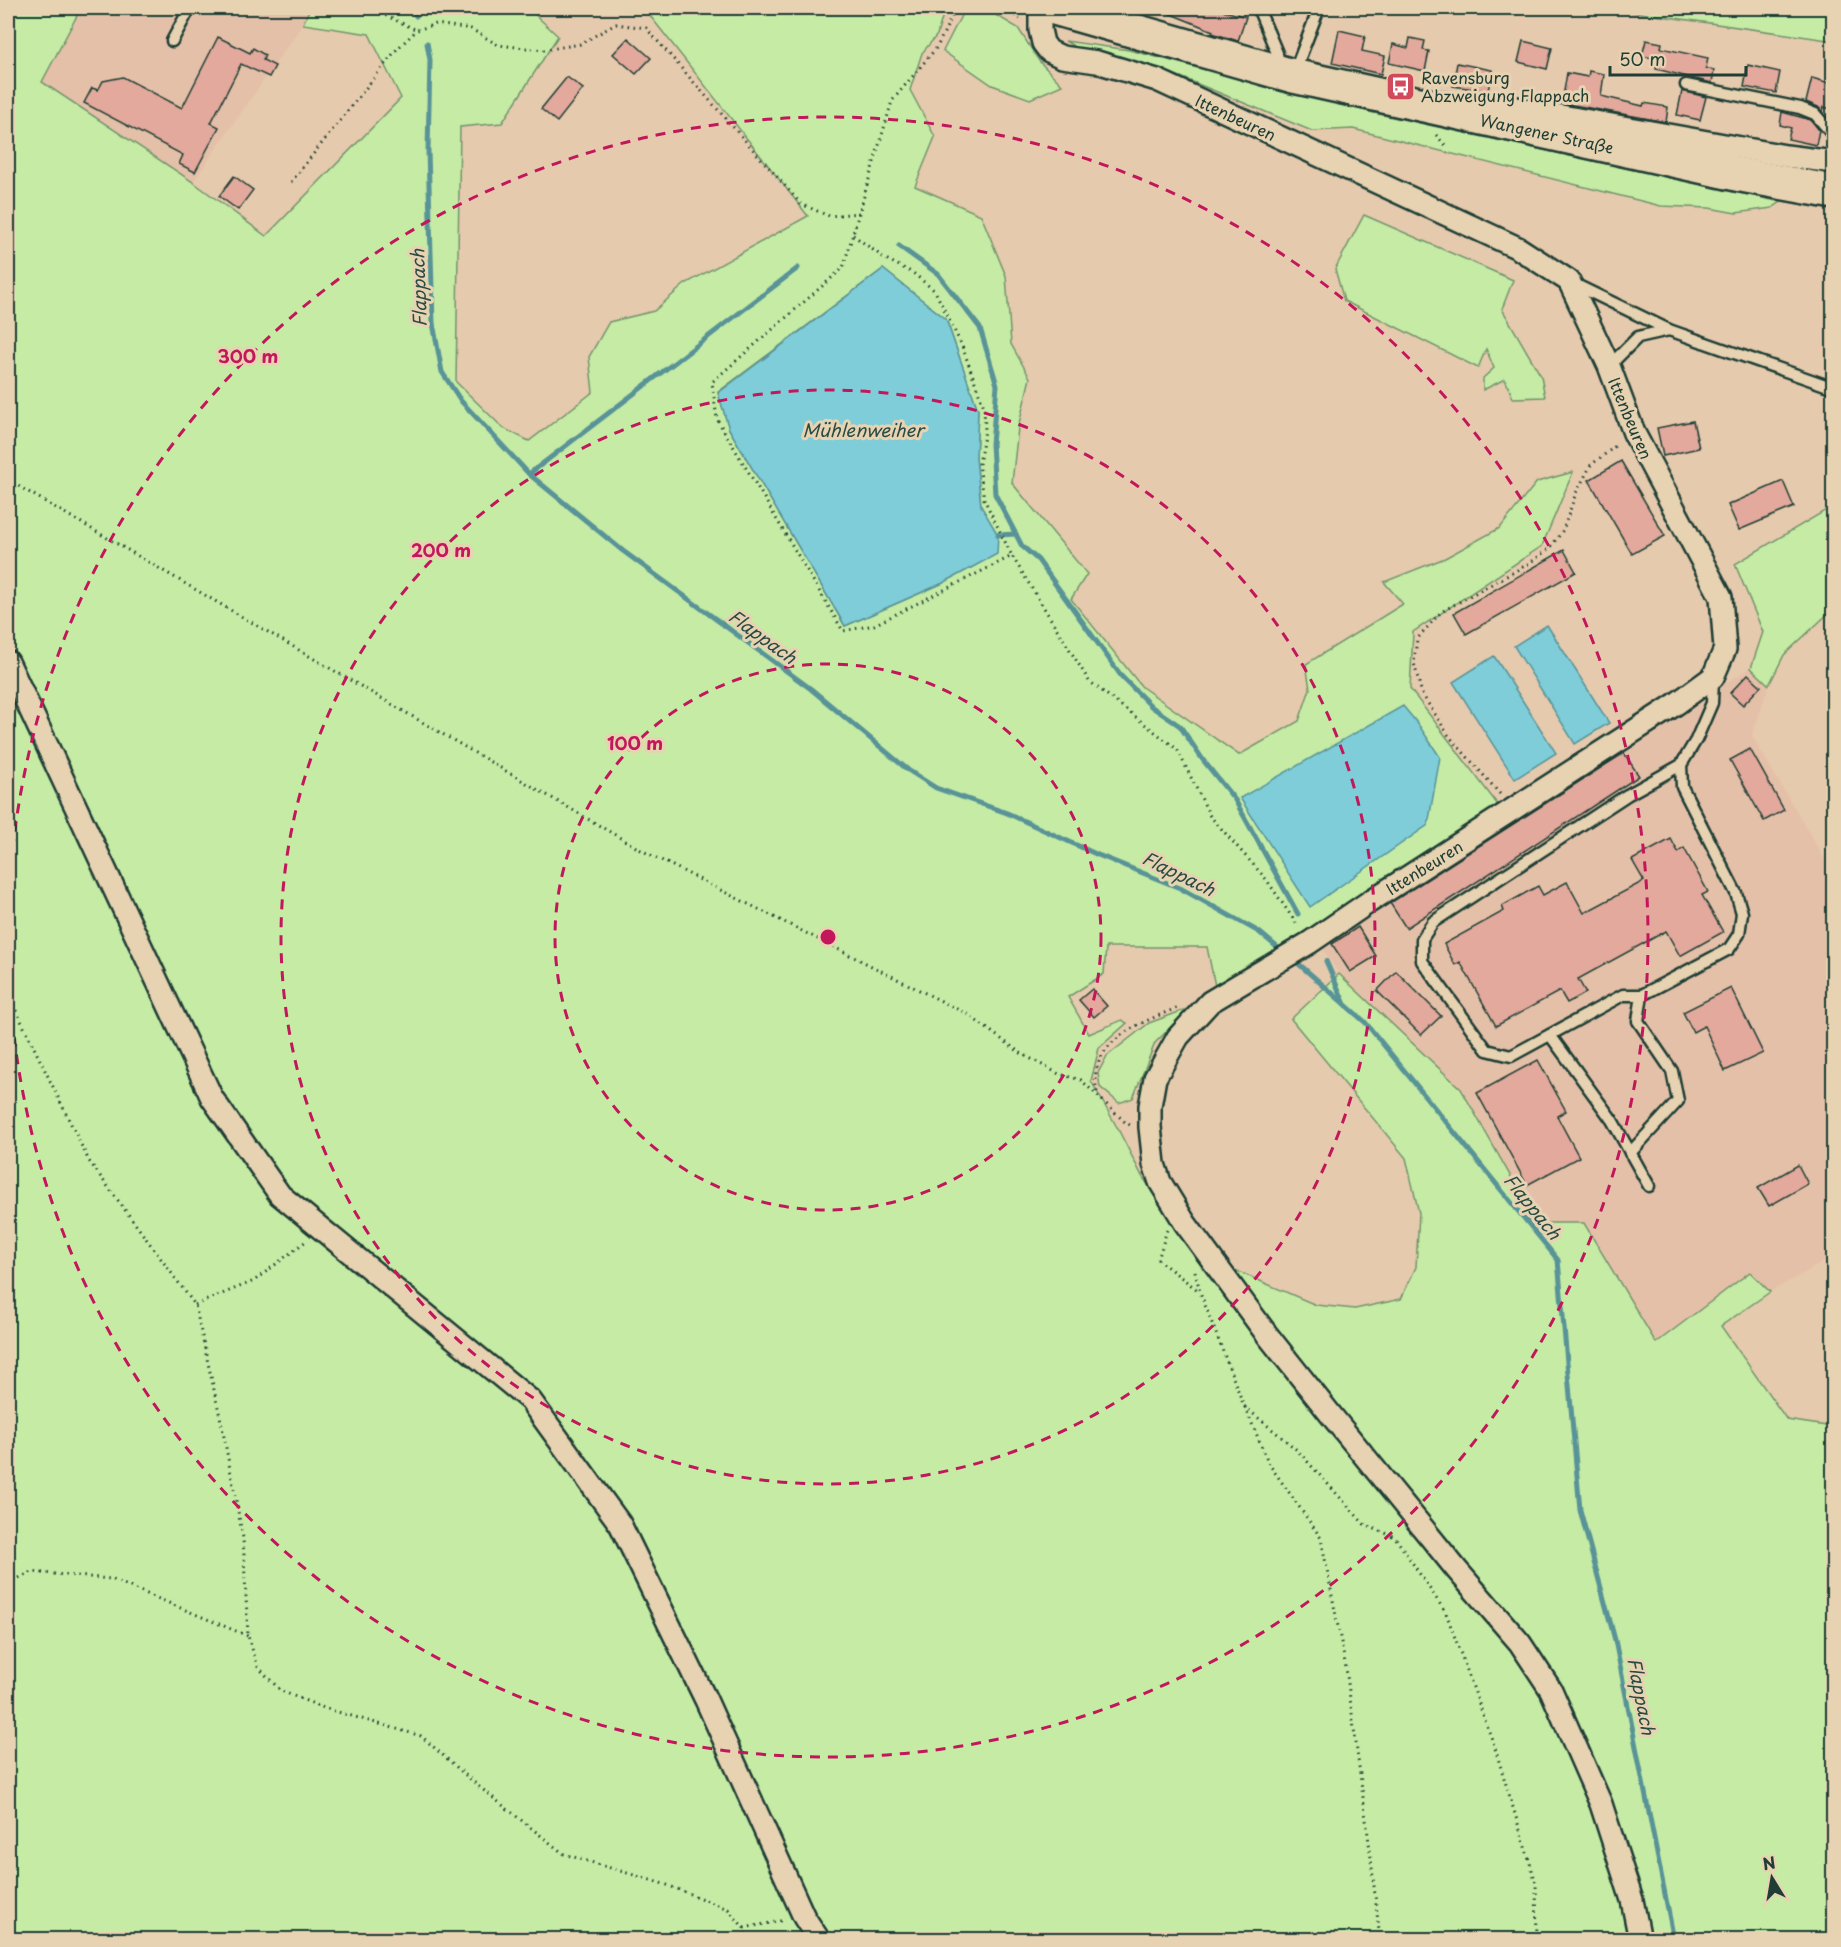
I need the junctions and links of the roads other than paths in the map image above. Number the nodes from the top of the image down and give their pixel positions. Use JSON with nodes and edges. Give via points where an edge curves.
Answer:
{"nodes":[{"id":1,"x":190,"y":8,"type":"edge"},
{"id":2,"x":1040,"y":8,"type":"edge"},
{"id":3,"x":1054,"y":8,"type":"edge"},
{"id":4,"x":1258,"y":8,"type":"edge"},
{"id":5,"x":1319,"y":8,"type":"edge"},
{"id":6,"x":172,"y":41,"type":"dead end"},
{"id":7,"x":1286,"y":74,"type":"junction"},
{"id":8,"x":1686,"y":85,"type":"dead end"},
{"id":9,"x":1427,"y":106,"type":"junction"},
{"id":10,"x":1833,"y":136,"type":"edge"},
{"id":11,"x":1833,"y":162,"type":"edge"},
{"id":12,"x":1833,"y":192,"type":"edge"},
{"id":13,"x":1569,"y":281,"type":"junction"},
{"id":14,"x":1668,"y":330,"type":"junction"},
{"id":15,"x":1609,"y":366,"type":"junction"},
{"id":16,"x":1833,"y":387,"type":"edge"},
{"id":17,"x":8,"y":662,"type":"edge"},
{"id":18,"x":1713,"y":677,"type":"junction"},
{"id":19,"x":1681,"y":765,"type":"junction"},
{"id":20,"x":1642,"y":995,"type":"junction"},
{"id":21,"x":1550,"y":1035,"type":"junction"},
{"id":22,"x":1630,"y":1153,"type":"junction"},
{"id":23,"x":1649,"y":1186,"type":"dead end"},
{"id":24,"x":819,"y":1940,"type":"edge"},
{"id":25,"x":1640,"y":1940,"type":"edge"}],
"edges":[{"from":1,"to":6,"type":"lane"},
{"from":2,"to":13,"type":"street","name":"Ittenbeuren","via":[[1040,30],[1049,51],[1157,80],[1518,248]]},
{"from":3,"to":7,"type":"main road","name":"Wangener Straße"},
{"from":4,"to":7,"type":"lane"},
{"from":5,"to":7,"type":"lane"},
{"from":7,"to":9,"type":"main road","name":"Wangener Straße"},
{"from":8,"to":10,"type":"lane","via":[[1800,108],[1815,114]]},
{"from":9,"to":11,"type":"street","via":[[1463,101],[1505,106]]},
{"from":9,"to":12,"type":"main road","name":"Wangener Straße"},
{"from":13,"to":14,"type":"lane"},
{"from":13,"to":15,"type":"street","name":"Ittenbeuren"},
{"from":14,"to":15,"type":"lane","via":[[1638,337]]},
{"from":14,"to":16,"type":"lane"},
{"from":15,"to":18,"type":"street","name":"Ittenbeuren","via":[[1634,433],[1721,597],[1725,649]]},
{"from":17,"to":24,"type":"street","via":[[212,1098],[280,1195],[530,1400],[620,1524],[706,1700],[804,1917]]},
{"from":18,"to":19,"type":"lane","via":[[1712,703]]},
{"from":18,"to":25,"type":"street","name":"Ittenbeuren","via":[[1304,946],[1210,1002],[1178,1037],[1155,1078],[1150,1106],[1149,1127],[1157,1173],[1185,1223],[1265,1332],[1456,1570],[1520,1643],[1551,1689],[1601,1804],[1632,1900]]},
{"from":19,"to":20,"type":"lane","via":[[1682,787],[1736,893],[1742,913],[1739,933],[1729,950]]},
{"from":19,"to":21,"type":"lane","via":[[1627,795],[1433,922],[1422,939],[1422,961],[1487,1050],[1511,1056]]},
{"from":20,"to":21,"type":"lane","via":[[1623,995]]},
{"from":20,"to":22,"type":"lane","via":[[1638,1021],[1672,1071],[1678,1101]]},
{"from":21,"to":22,"type":"lane","via":[[1612,1120]]},
{"from":22,"to":23,"type":"lane"}]}
